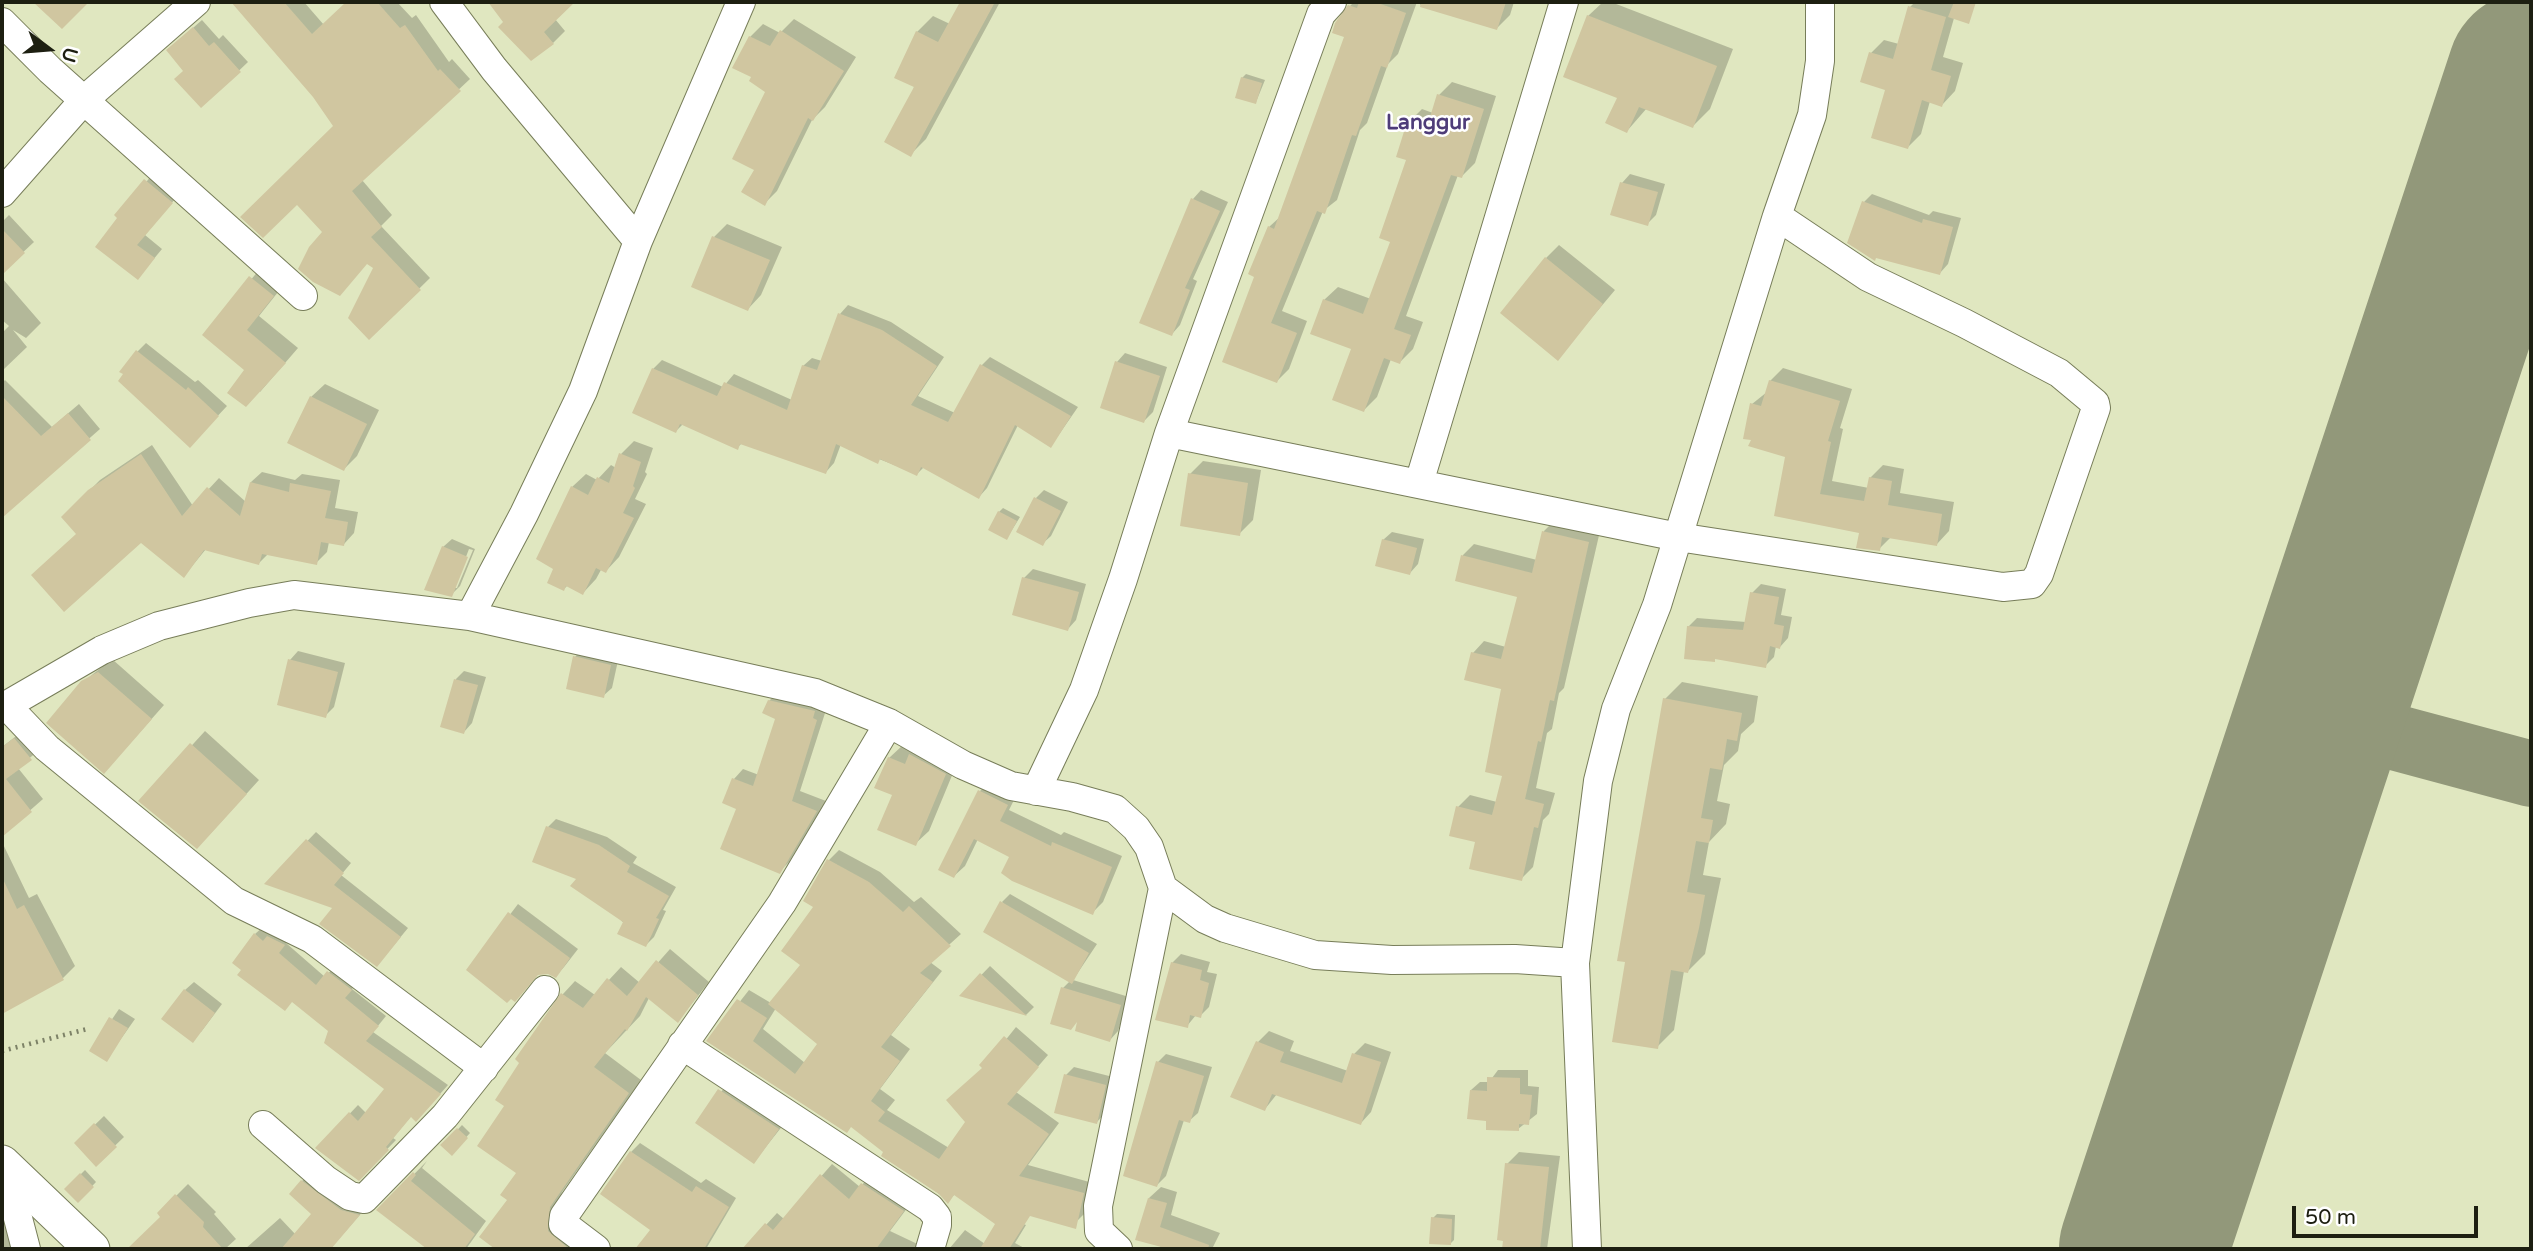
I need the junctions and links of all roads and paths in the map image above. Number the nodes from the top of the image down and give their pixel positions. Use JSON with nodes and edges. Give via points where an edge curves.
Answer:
{"nodes":[{"id":1,"x":196,"y":2,"type":"edge"},
{"id":2,"x":444,"y":2,"type":"edge"},
{"id":3,"x":740,"y":2,"type":"edge"},
{"id":4,"x":1332,"y":2,"type":"edge"},
{"id":5,"x":1564,"y":2,"type":"edge"},
{"id":6,"x":1819,"y":2,"type":"edge"},
{"id":7,"x":2,"y":22,"type":"edge"},
{"id":8,"x":84,"y":100,"type":"junction"},
{"id":9,"x":2,"y":193,"type":"edge"},
{"id":10,"x":1777,"y":216,"type":"junction"},
{"id":11,"x":638,"y":241,"type":"junction"},
{"id":12,"x":303,"y":296,"type":"dead end"},
{"id":13,"x":1169,"y":433,"type":"junction"},
{"id":14,"x":1419,"y":483,"type":"junction"},
{"id":15,"x":1678,"y":537,"type":"junction"},
{"id":16,"x":470,"y":616,"type":"junction"},
{"id":17,"x":4,"y":707,"type":"edge"},
{"id":18,"x":889,"y":723,"type":"junction"},
{"id":19,"x":1036,"y":791,"type":"junction"},
{"id":20,"x":1163,"y":888,"type":"junction"},
{"id":21,"x":1575,"y":962,"type":"junction"},
{"id":22,"x":545,"y":990,"type":"dead end"},
{"id":23,"x":87,"y":1029,"type":"dead end"},
{"id":24,"x":682,"y":1045,"type":"junction"},
{"id":25,"x":2,"y":1051,"type":"edge"},
{"id":26,"x":484,"y":1068,"type":"junction"},
{"id":27,"x":262,"y":1125,"type":"dead end"},
{"id":28,"x":4,"y":1165,"type":"edge"},
{"id":29,"x":26,"y":1249,"type":"edge"},
{"id":30,"x":92,"y":1249,"type":"edge"},
{"id":31,"x":596,"y":1249,"type":"edge"},
{"id":32,"x":930,"y":1249,"type":"edge"},
{"id":33,"x":1118,"y":1249,"type":"edge"},
{"id":34,"x":1587,"y":1249,"type":"edge"}],
"edges":[{"from":1,"to":8,"type":"street"},
{"from":2,"to":11,"type":"street"},
{"from":3,"to":11,"type":"street"},
{"from":4,"to":13,"type":"street","via":[[1321,14]]},
{"from":5,"to":14,"type":"street"},
{"from":6,"to":10,"type":"street","via":[[1818,88]]},
{"from":7,"to":8,"type":"street"},
{"from":8,"to":9,"type":"street"},
{"from":8,"to":12,"type":"street"},
{"from":10,"to":15,"type":"street"},
{"from":10,"to":15,"type":"street","via":[[1868,277],[2059,373],[2090,397],[2096,408],[2039,574],[2028,585],[2003,587]]},
{"from":11,"to":16,"type":"street","via":[[583,391]]},
{"from":13,"to":14,"type":"street"},
{"from":13,"to":19,"type":"street","via":[[1084,690]]},
{"from":14,"to":15,"type":"street"},
{"from":15,"to":21,"type":"street","via":[[1606,742]]},
{"from":16,"to":17,"type":"street","via":[[294,595],[249,603],[159,626],[102,650]]},
{"from":16,"to":18,"type":"street","via":[[815,692]]},
{"from":17,"to":26,"type":"street","via":[[47,748],[234,901],[312,939]]},
{"from":18,"to":19,"type":"street","via":[[974,770]]},
{"from":18,"to":24,"type":"street","via":[[782,903]]},
{"from":19,"to":20,"type":"street","via":[[1115,809],[1149,847]]},
{"from":20,"to":21,"type":"street","via":[[1215,924],[1315,955]]},
{"from":20,"to":33,"type":"street","via":[[1098,1206],[1099,1231]]},
{"from":21,"to":34,"type":"street"},
{"from":22,"to":26,"type":"street"},
{"from":23,"to":25,"type":"path"},
{"from":24,"to":31,"type":"street","via":[[564,1218],[565,1225]]},
{"from":24,"to":32,"type":"street","via":[[930,1208],[937,1217]]},
{"from":26,"to":27,"type":"street","via":[[445,1116],[364,1199],[350,1196],[326,1180]]},
{"from":28,"to":29,"type":"street"},
{"from":28,"to":30,"type":"street"}]}
